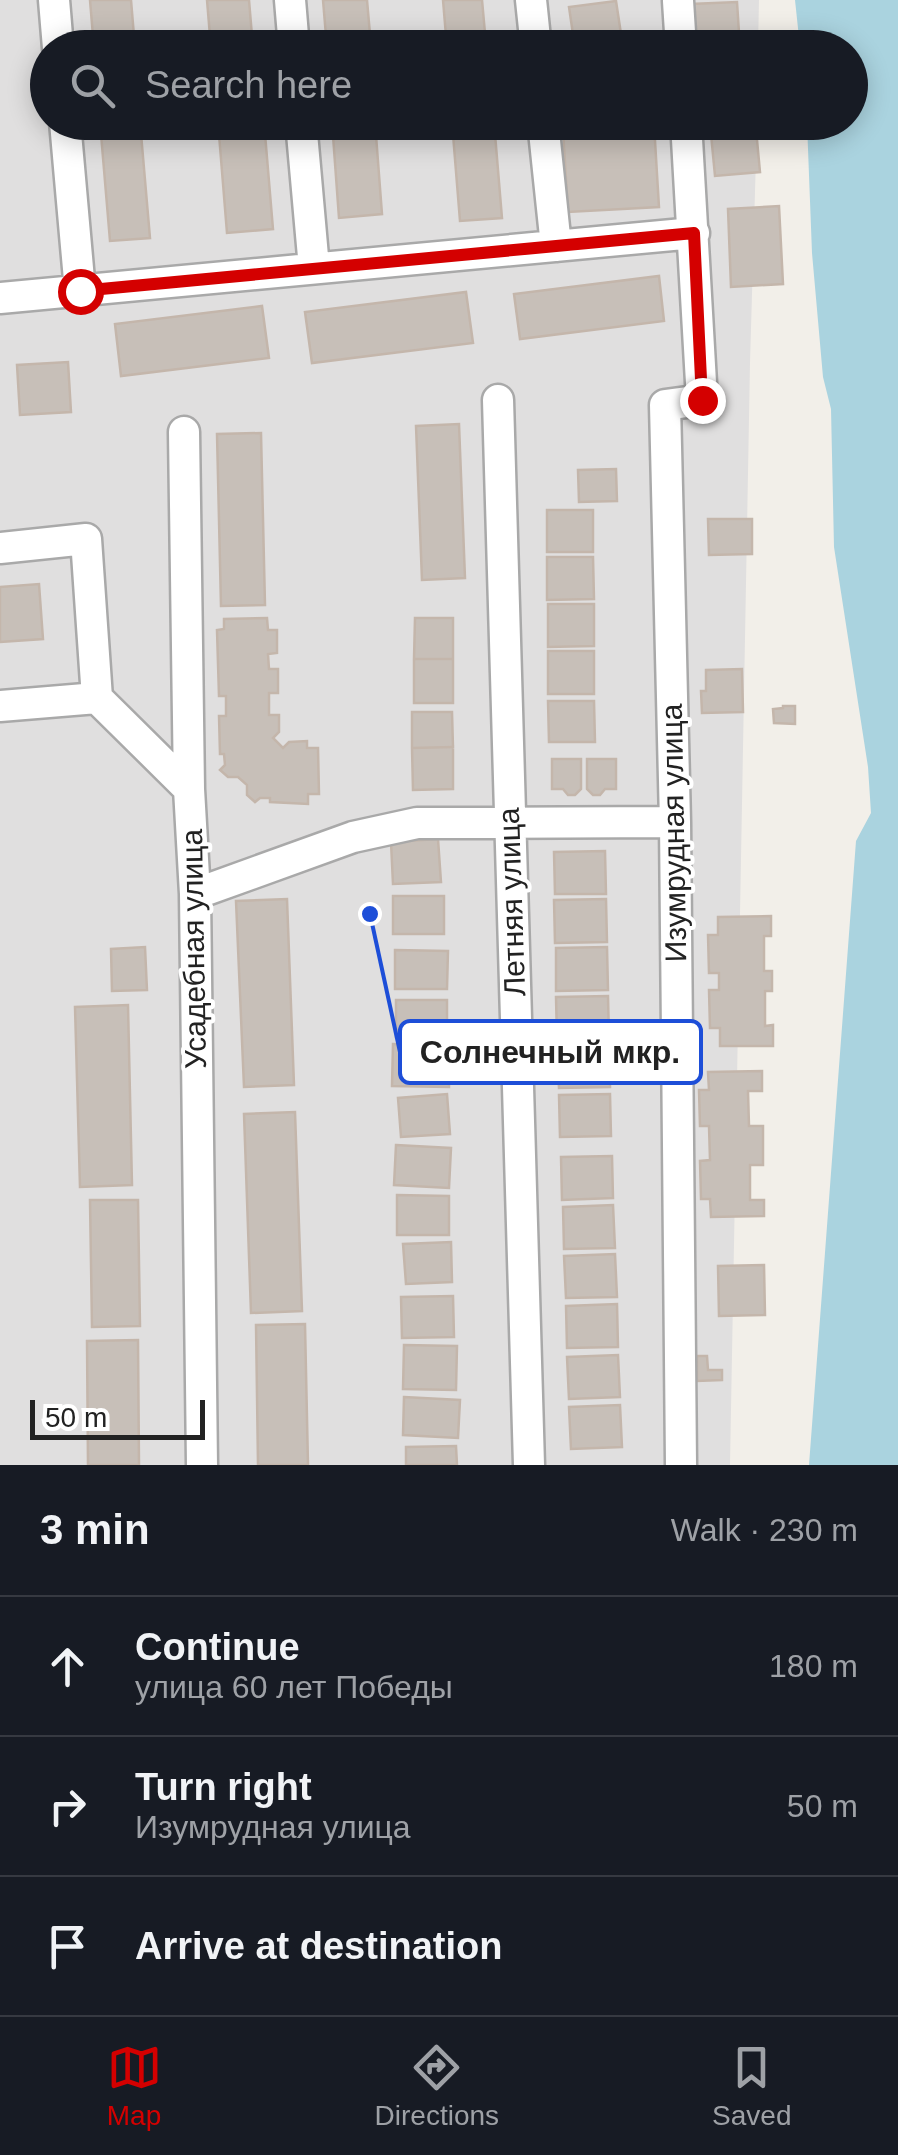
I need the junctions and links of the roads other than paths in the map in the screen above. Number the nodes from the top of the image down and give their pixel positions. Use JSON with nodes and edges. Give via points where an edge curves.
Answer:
{"nodes":[{"id":1,"x":54,"y":0,"type":"edge"},
{"id":2,"x":290,"y":0,"type":"edge"},
{"id":3,"x":530,"y":0,"type":"edge"},
{"id":4,"x":678,"y":1,"type":"edge"},
{"id":5,"x":56,"y":30,"type":"edge"},
{"id":6,"x":292,"y":30,"type":"edge"},
{"id":7,"x":534,"y":30,"type":"edge"},
{"id":8,"x":680,"y":30,"type":"edge"},
{"id":9,"x":67,"y":140,"type":"edge"},
{"id":10,"x":303,"y":140,"type":"edge"},
{"id":11,"x":545,"y":140,"type":"edge"},
{"id":12,"x":687,"y":140,"type":"edge"},
{"id":13,"x":694,"y":233,"type":"junction"},
{"id":14,"x":556,"y":246,"type":"junction"},
{"id":15,"x":314,"y":268,"type":"junction"},
{"id":16,"x":80,"y":291,"type":"junction"},
{"id":17,"x":0,"y":298,"type":"edge"},
{"id":18,"x":498,"y":400,"type":"dead end"},
{"id":19,"x":184,"y":432,"type":"dead end"},
{"id":20,"x":0,"y":548,"type":"edge"},
{"id":21,"x":97,"y":698,"type":"junction"},
{"id":22,"x":0,"y":706,"type":"edge"},
{"id":23,"x":189,"y":790,"type":"junction"},
{"id":24,"x":510,"y":821,"type":"junction"},
{"id":25,"x":675,"y":822,"type":"junction"},
{"id":26,"x":194,"y":894,"type":"junction"},
{"id":27,"x":202,"y":1465,"type":"edge"},
{"id":28,"x":529,"y":1465,"type":"edge"},
{"id":29,"x":681,"y":1465,"type":"edge"}],
"edges":[{"from":1,"to":5,"type":"street"},
{"from":2,"to":6,"type":"street"},
{"from":3,"to":7,"type":"street"},
{"from":4,"to":8,"type":"street"},
{"from":9,"to":16,"type":"street"},
{"from":10,"to":15,"type":"street"},
{"from":11,"to":14,"type":"street"},
{"from":12,"to":13,"type":"street"},
{"from":13,"to":14,"type":"street"},
{"from":13,"to":25,"type":"street","name":"Изумрудная улица","via":[[702,400],[666,405]]},
{"from":14,"to":15,"type":"street"},
{"from":15,"to":16,"type":"street"},
{"from":16,"to":17,"type":"street"},
{"from":18,"to":24,"type":"street","name":"Летняя улица"},
{"from":19,"to":23,"type":"street","name":"Усадебная улица"},
{"from":20,"to":21,"type":"street","via":[[86,539]]},
{"from":21,"to":22,"type":"street"},
{"from":21,"to":23,"type":"street"},
{"from":23,"to":26,"type":"street","name":"Усадебная улица"},
{"from":24,"to":25,"type":"street"},
{"from":24,"to":26,"type":"street","via":[[417,822],[353,837]]},
{"from":24,"to":28,"type":"street","name":"Летняя улица"},
{"from":25,"to":29,"type":"street","name":"Изумрудная улица"},
{"from":26,"to":27,"type":"street","name":"Усадебная улица"}]}
